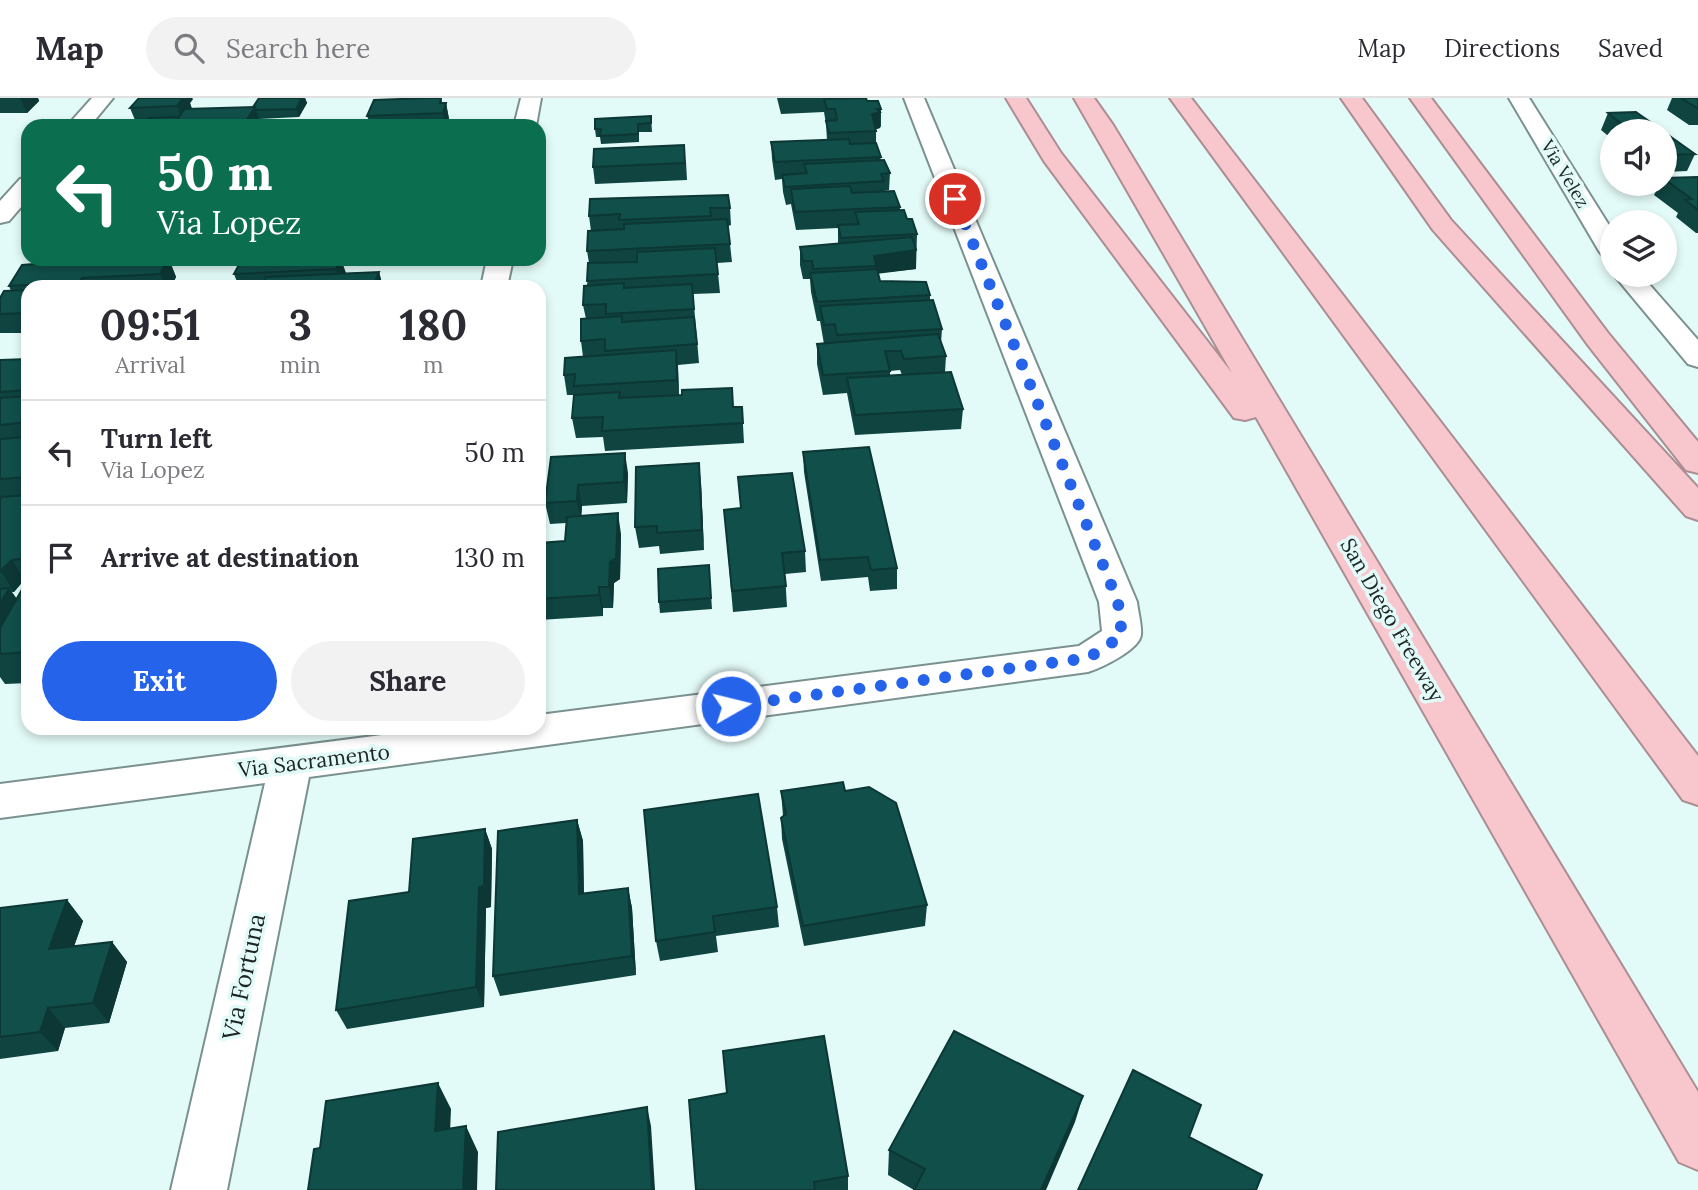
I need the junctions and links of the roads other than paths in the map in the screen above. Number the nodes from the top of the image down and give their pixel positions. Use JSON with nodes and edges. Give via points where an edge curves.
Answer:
{"nodes":[{"id":1,"x":103,"y":98,"type":"edge"},
{"id":2,"x":531,"y":98,"type":"edge"},
{"id":3,"x":914,"y":98,"type":"edge"},
{"id":4,"x":1016,"y":98,"type":"edge"},
{"id":5,"x":1084,"y":98,"type":"edge"},
{"id":6,"x":1180,"y":98,"type":"edge"},
{"id":7,"x":1351,"y":98,"type":"edge"},
{"id":8,"x":1420,"y":98,"type":"edge"},
{"id":9,"x":1519,"y":98,"type":"edge"},
{"id":10,"x":84,"y":119,"type":"edge"},
{"id":11,"x":526,"y":119,"type":"edge"},
{"id":12,"x":21,"y":192,"type":"edge"},
{"id":13,"x":0,"y":216,"type":"edge"},
{"id":14,"x":1600,"y":231,"type":"edge"},
{"id":15,"x":1637,"y":287,"type":"edge"},
{"id":16,"x":1698,"y":358,"type":"edge"},
{"id":17,"x":1698,"y":463,"type":"edge"},
{"id":18,"x":1698,"y":509,"type":"edge"},
{"id":19,"x":1356,"y":559,"type":"junction"},
{"id":20,"x":546,"y":722,"type":"edge"},
{"id":21,"x":439,"y":735,"type":"edge"},
{"id":22,"x":405,"y":739,"type":"edge"},
{"id":23,"x":290,"y":764,"type":"junction"},
{"id":24,"x":1698,"y":788,"type":"edge"},
{"id":25,"x":0,"y":800,"type":"edge"},
{"id":26,"x":1698,"y":1143,"type":"edge"},
{"id":27,"x":200,"y":1190,"type":"edge"}],
"edges":[{"from":1,"to":10,"type":"street"},
{"from":2,"to":11,"type":"street"},
{"from":3,"to":20,"type":"street","name":"Via Sacramento","via":[[1118,602],[1122,636],[1088,658]]},
{"from":4,"to":19,"type":"highway","via":[[1052,156]]},
{"from":5,"to":19,"type":"highway","name":"San Diego Freeway"},
{"from":6,"to":24,"type":"highway"},
{"from":7,"to":18,"type":"highway","via":[[1442,225]]},
{"from":8,"to":17,"type":"highway","via":[[1598,339]]},
{"from":9,"to":14,"type":"street","name":"Via Velez"},
{"from":12,"to":13,"type":"street"},
{"from":15,"to":16,"type":"street"},
{"from":19,"to":26,"type":"highway","name":"San Diego Freeway"},
{"from":21,"to":22,"type":"street","name":"Via Sacramento"},
{"from":22,"to":23,"type":"street","name":"Via Sacramento"},
{"from":23,"to":25,"type":"street","name":"Via Sacramento"},
{"from":23,"to":27,"type":"street","name":"Via Fortuna"}]}
